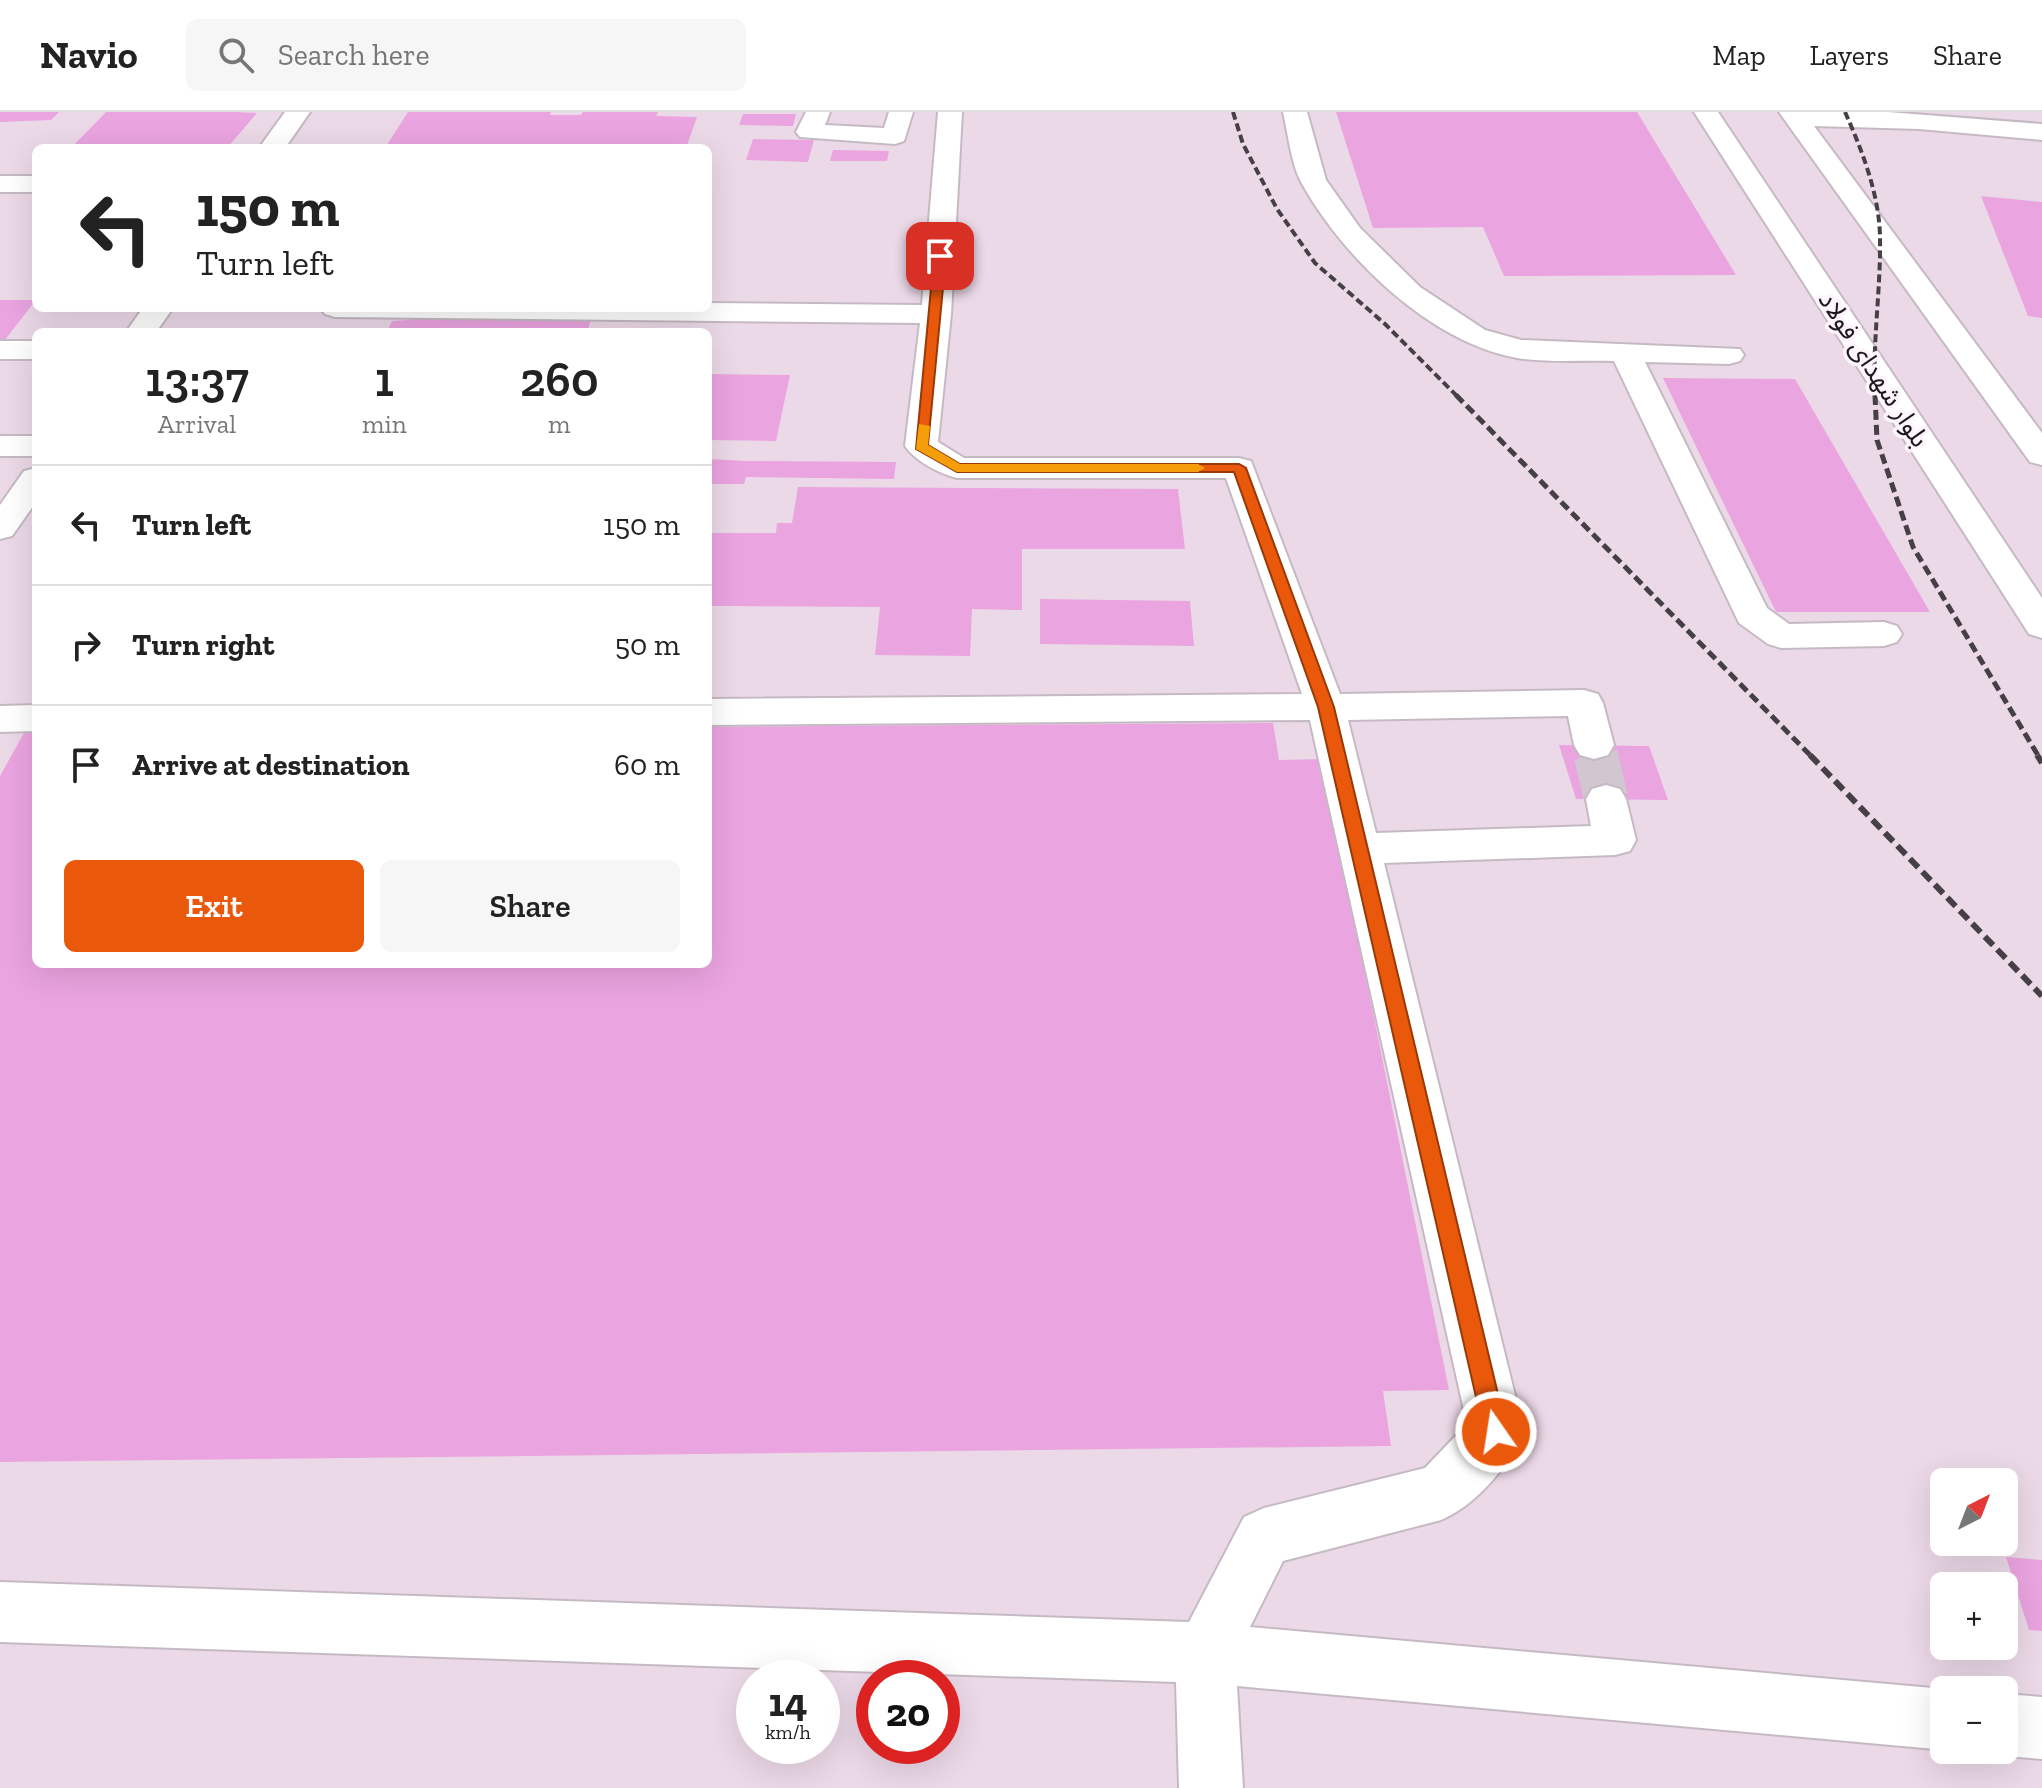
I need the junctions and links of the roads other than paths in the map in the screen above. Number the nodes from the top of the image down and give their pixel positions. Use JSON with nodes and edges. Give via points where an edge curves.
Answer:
{"nodes":[{"id":1,"x":298,"y":112,"type":"edge"},
{"id":2,"x":818,"y":112,"type":"edge"},
{"id":3,"x":901,"y":112,"type":"edge"},
{"id":4,"x":950,"y":112,"type":"edge"},
{"id":5,"x":1295,"y":112,"type":"edge"},
{"id":6,"x":1706,"y":112,"type":"edge"},
{"id":7,"x":1793,"y":116,"type":"edge"},
{"id":8,"x":2042,"y":132,"type":"edge"},
{"id":9,"x":275,"y":144,"type":"edge"},
{"id":10,"x":0,"y":184,"type":"edge"},
{"id":11,"x":32,"y":184,"type":"edge"},
{"id":12,"x":712,"y":312,"type":"edge"},
{"id":13,"x":936,"y":314,"type":"junction"},
{"id":14,"x":0,"y":350,"type":"edge"},
{"id":15,"x":32,"y":350,"type":"edge"},
{"id":16,"x":1625,"y":352,"type":"junction"},
{"id":17,"x":1729,"y":355,"type":"dead end"},
{"id":18,"x":0,"y":446,"type":"edge"},
{"id":19,"x":32,"y":446,"type":"edge"},
{"id":20,"x":2042,"y":455,"type":"edge"},
{"id":21,"x":32,"y":484,"type":"edge"},
{"id":22,"x":0,"y":529,"type":"edge"},
{"id":23,"x":2042,"y":626,"type":"edge"},
{"id":24,"x":1884,"y":634,"type":"dead end"},
{"id":25,"x":1326,"y":707,"type":"junction"},
{"id":26,"x":712,"y":712,"type":"edge"},
{"id":27,"x":32,"y":718,"type":"edge"},
{"id":28,"x":0,"y":719,"type":"edge"},
{"id":29,"x":1594,"y":745,"type":"tunnel mouth"},
{"id":30,"x":1606,"y":799,"type":"tunnel mouth"},
{"id":31,"x":1359,"y":849,"type":"junction"},
{"id":32,"x":0,"y":1612,"type":"edge"},
{"id":33,"x":1205,"y":1653,"type":"junction"},
{"id":34,"x":1930,"y":1719,"type":"edge"},
{"id":35,"x":2018,"y":1726,"type":"edge"},
{"id":36,"x":2042,"y":1728,"type":"edge"},
{"id":37,"x":1211,"y":1788,"type":"edge"}],
"edges":[{"from":1,"to":9,"type":"street"},
{"from":2,"to":3,"type":"street","via":[[809,132],[895,136]]},
{"from":4,"to":13,"type":"street"},
{"from":5,"to":16,"type":"street","via":[[1313,180],[1350,234],[1410,293],[1474,336],[1519,349]]},
{"from":6,"to":23,"type":"street","name":"بلوار شهدای فولاد"},
{"from":7,"to":8,"type":"street"},
{"from":7,"to":20,"type":"street"},
{"from":10,"to":11,"type":"street"},
{"from":12,"to":13,"type":"street"},
{"from":13,"to":25,"type":"street","via":[[921,446],[957,468],[1239,468]]},
{"from":14,"to":15,"type":"street"},
{"from":16,"to":17,"type":"street"},
{"from":16,"to":24,"type":"street","via":[[1752,615],[1781,636]]},
{"from":18,"to":19,"type":"street"},
{"from":21,"to":22,"type":"street"},
{"from":25,"to":26,"type":"street"},
{"from":25,"to":29,"type":"street","via":[[1584,703]]},
{"from":25,"to":31,"type":"street"},
{"from":27,"to":28,"type":"street"},
{"from":30,"to":31,"type":"street","via":[[1615,840]]},
{"from":31,"to":33,"type":"street","via":[[1496,1432],[1441,1492],[1264,1537]]},
{"from":32,"to":33,"type":"street"},
{"from":33,"to":34,"type":"street"},
{"from":33,"to":37,"type":"street"},
{"from":35,"to":36,"type":"street"}]}
